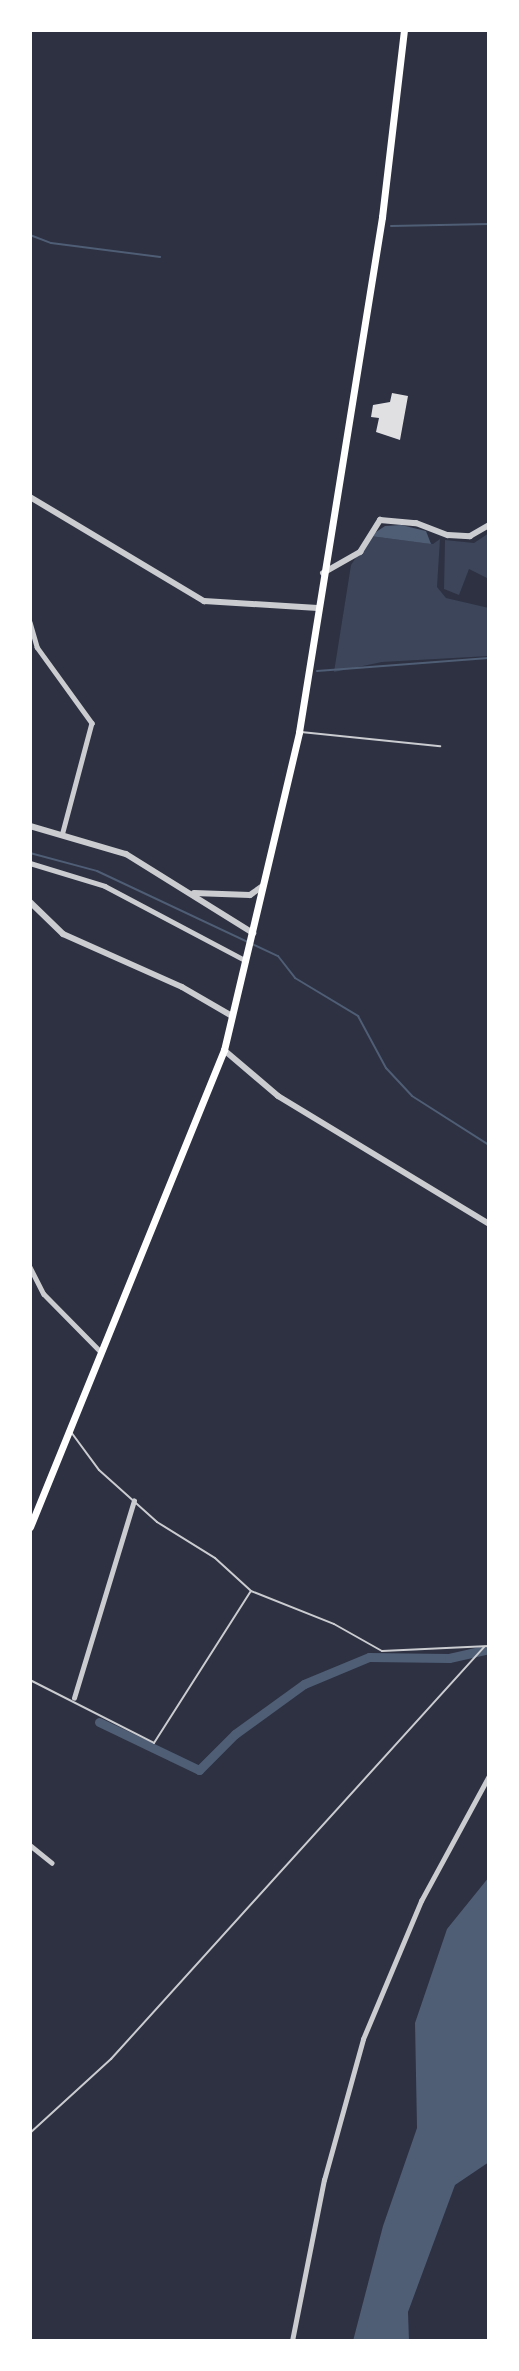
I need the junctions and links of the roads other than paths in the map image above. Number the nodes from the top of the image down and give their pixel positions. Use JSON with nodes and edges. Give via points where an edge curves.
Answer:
{"nodes":[{"id":1,"x":404,"y":30,"type":"edge"},
{"id":2,"x":30,"y":497,"type":"edge"},
{"id":3,"x":489,"y":525,"type":"edge"},
{"id":4,"x":323,"y":574,"type":"junction"},
{"id":5,"x":318,"y":608,"type":"junction"},
{"id":6,"x":30,"y":622,"type":"edge"},
{"id":7,"x":299,"y":732,"type":"junction"},
{"id":8,"x":440,"y":746,"type":"dead end"},
{"id":9,"x":30,"y":826,"type":"edge"},
{"id":10,"x":63,"y":832,"type":"junction"},
{"id":11,"x":30,"y":863,"type":"edge"},
{"id":12,"x":263,"y":886,"type":"junction"},
{"id":13,"x":194,"y":893,"type":"junction"},
{"id":14,"x":30,"y":902,"type":"edge"},
{"id":15,"x":252,"y":935,"type":"junction"},
{"id":16,"x":246,"y":956,"type":"junction"},
{"id":17,"x":232,"y":1016,"type":"junction"},
{"id":18,"x":224,"y":1050,"type":"junction"},
{"id":19,"x":489,"y":1224,"type":"edge"},
{"id":20,"x":30,"y":1267,"type":"edge"},
{"id":21,"x":101,"y":1352,"type":"junction"},
{"id":22,"x":69,"y":1430,"type":"junction"},
{"id":23,"x":134,"y":1501,"type":"junction"},
{"id":24,"x":30,"y":1527,"type":"edge"},
{"id":25,"x":251,"y":1591,"type":"junction"},
{"id":26,"x":489,"y":1646,"type":"edge"},
{"id":27,"x":484,"y":1647,"type":"junction"},
{"id":28,"x":30,"y":1680,"type":"edge"},
{"id":29,"x":74,"y":1698,"type":"junction"},
{"id":30,"x":489,"y":1776,"type":"edge"},
{"id":31,"x":30,"y":1845,"type":"edge"},
{"id":32,"x":52,"y":1863,"type":"dead end"},
{"id":33,"x":30,"y":2133,"type":"edge"},
{"id":34,"x":292,"y":2341,"type":"edge"}],
"edges":[{"from":1,"to":4,"type":"main road","via":[[382,217]]},
{"from":2,"to":5,"type":"street","via":[[204,601]]},
{"from":3,"to":4,"type":"street","via":[[470,536],[448,535],[416,523],[380,520],[360,552]]},
{"from":4,"to":5,"type":"main road"},
{"from":5,"to":7,"type":"main road"},
{"from":6,"to":10,"type":"street","via":[[37,647],[92,723]]},
{"from":7,"to":8,"type":"lane"},
{"from":7,"to":12,"type":"main road"},
{"from":9,"to":10,"type":"street"},
{"from":10,"to":13,"type":"street","via":[[126,854]]},
{"from":11,"to":16,"type":"street","via":[[105,886]]},
{"from":12,"to":13,"type":"street","via":[[250,895]]},
{"from":12,"to":15,"type":"main road"},
{"from":13,"to":15,"type":"street"},
{"from":14,"to":17,"type":"street","via":[[63,934],[182,987]]},
{"from":15,"to":16,"type":"main road"},
{"from":16,"to":17,"type":"main road"},
{"from":17,"to":18,"type":"main road"},
{"from":18,"to":19,"type":"street","via":[[278,1096]]},
{"from":18,"to":21,"type":"main road"},
{"from":20,"to":21,"type":"street","via":[[44,1294]]},
{"from":21,"to":22,"type":"main road"},
{"from":22,"to":23,"type":"lane","via":[[99,1470]]},
{"from":22,"to":24,"type":"main road"},
{"from":23,"to":25,"type":"lane"},
{"from":23,"to":29,"type":"street"},
{"from":25,"to":27,"type":"lane","via":[[334,1624],[382,1651]]},
{"from":25,"to":29,"type":"lane","via":[[154,1743]]},
{"from":26,"to":27,"type":"lane"},
{"from":27,"to":33,"type":"lane","via":[[111,2059]]},
{"from":28,"to":29,"type":"lane"},
{"from":30,"to":34,"type":"street","via":[[421,1901],[363,2039],[324,2180]]},
{"from":31,"to":32,"type":"street"}]}
